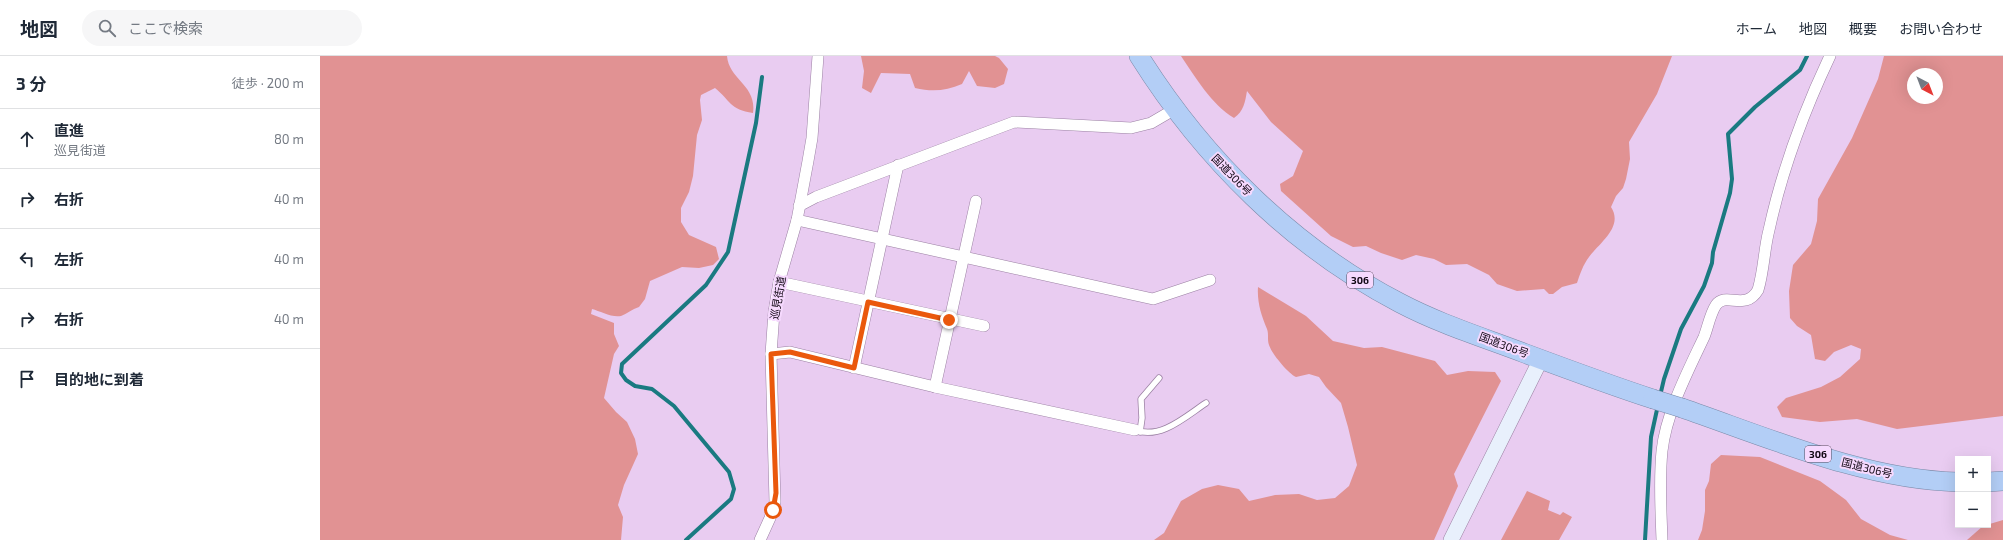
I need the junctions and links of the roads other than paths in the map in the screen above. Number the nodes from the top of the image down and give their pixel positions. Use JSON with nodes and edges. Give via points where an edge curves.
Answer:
{"nodes":[{"id":1,"x":818,"y":56,"type":"edge"},
{"id":2,"x":1139,"y":56,"type":"edge"},
{"id":3,"x":1830,"y":56,"type":"edge"},
{"id":4,"x":1175,"y":108,"type":"junction"},
{"id":5,"x":898,"y":165,"type":"junction"},
{"id":6,"x":976,"y":201,"type":"dead end"},
{"id":7,"x":799,"y":206,"type":"junction"},
{"id":8,"x":797,"y":220,"type":"junction"},
{"id":9,"x":882,"y":239,"type":"junction"},
{"id":10,"x":963,"y":257,"type":"junction"},
{"id":11,"x":1210,"y":280,"type":"dead end"},
{"id":12,"x":780,"y":282,"type":"junction"},
{"id":13,"x":868,"y":302,"type":"junction"},
{"id":14,"x":949,"y":320,"type":"junction"},
{"id":15,"x":984,"y":326,"type":"dead end"},
{"id":16,"x":771,"y":354,"type":"junction"},
{"id":17,"x":1542,"y":359,"type":"junction"},
{"id":18,"x":854,"y":368,"type":"junction"},
{"id":19,"x":1159,"y":378,"type":"dead end"},
{"id":20,"x":935,"y":386,"type":"junction"},
{"id":21,"x":1206,"y":403,"type":"dead end"},
{"id":22,"x":1137,"y":431,"type":"junction"},
{"id":23,"x":2003,"y":481,"type":"edge"},
{"id":24,"x":1955,"y":482,"type":"edge"},
{"id":25,"x":1991,"y":482,"type":"edge"},
{"id":26,"x":760,"y":540,"type":"edge"},
{"id":27,"x":1451,"y":540,"type":"edge"},
{"id":28,"x":1662,"y":540,"type":"edge"}],
"edges":[{"from":1,"to":7,"type":"street","name":"巡見街道","via":[[812,138]]},
{"from":2,"to":4,"type":"highway","name":"国道306号","number":"306"},
{"from":3,"to":28,"type":"street","via":[[1815,88],[1788,161],[1769,230],[1758,290],[1754,297],[1742,302],[1718,303],[1684,376],[1662,450]]},
{"from":4,"to":5,"type":"street","via":[[1151,123],[1130,128],[1014,122]]},
{"from":4,"to":17,"type":"highway","name":"国道306号","number":"306","via":[[1218,161],[1266,210],[1338,264],[1398,302],[1433,320]]},
{"from":5,"to":7,"type":"street"},
{"from":5,"to":9,"type":"street"},
{"from":6,"to":10,"type":"street"},
{"from":7,"to":8,"type":"street","name":"巡見街道"},
{"from":8,"to":9,"type":"street"},
{"from":8,"to":12,"type":"street","name":"巡見街道"},
{"from":9,"to":10,"type":"street"},
{"from":9,"to":13,"type":"street"},
{"from":10,"to":11,"type":"street","via":[[1153,299]]},
{"from":10,"to":14,"type":"street"},
{"from":12,"to":13,"type":"street"},
{"from":12,"to":16,"type":"street","name":"巡見街道","via":[[774,312]]},
{"from":13,"to":14,"type":"street"},
{"from":13,"to":18,"type":"street"},
{"from":14,"to":15,"type":"street"},
{"from":14,"to":20,"type":"street"},
{"from":16,"to":18,"type":"street","via":[[790,352]]},
{"from":16,"to":26,"type":"street","name":"巡見街道","via":[[775,502]]},
{"from":17,"to":24,"type":"highway","name":"国道306号","number":"306","bridge":true,"via":[[1855,466],[1911,478]]},
{"from":17,"to":27,"type":"street"},
{"from":18,"to":20,"type":"street"},
{"from":19,"to":22,"type":"lane","via":[[1141,399],[1142,418]]},
{"from":20,"to":22,"type":"street"},
{"from":21,"to":22,"type":"lane","via":[[1162,431]]},
{"from":23,"to":25,"type":"highway"}]}
